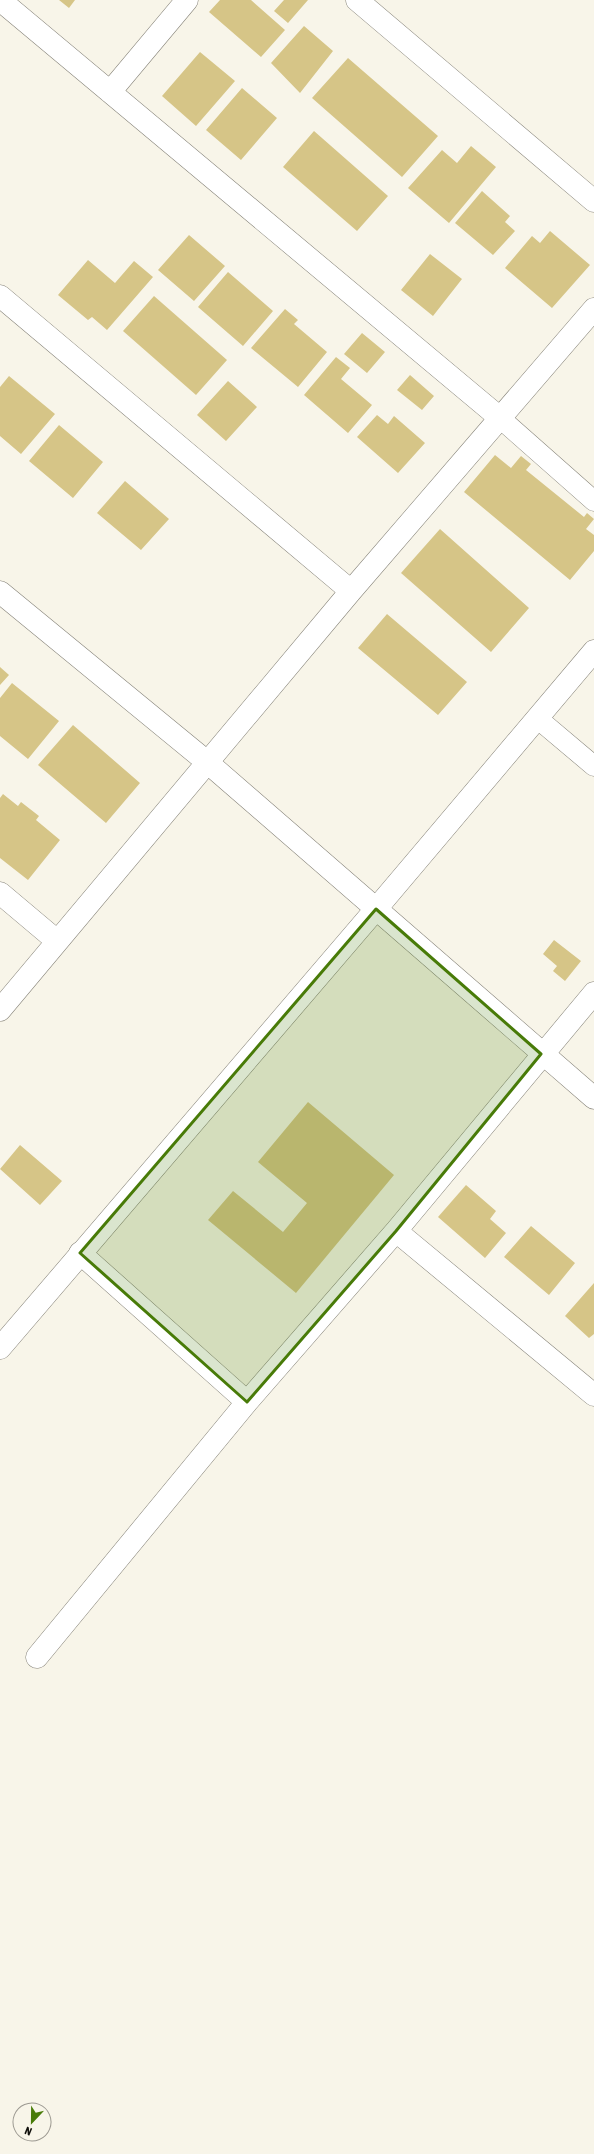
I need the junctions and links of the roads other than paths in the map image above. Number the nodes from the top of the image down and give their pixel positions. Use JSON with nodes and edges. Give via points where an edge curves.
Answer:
{"nodes":[{"id":1,"x":0,"y":0,"type":"edge"},
{"id":2,"x":187,"y":0,"type":"edge"},
{"id":3,"x":357,"y":0,"type":"edge"},
{"id":4,"x":110,"y":92,"type":"junction"},
{"id":5,"x":594,"y":201,"type":"edge"},
{"id":6,"x":0,"y":296,"type":"edge"},
{"id":7,"x":594,"y":309,"type":"edge"},
{"id":8,"x":500,"y":418,"type":"junction"},
{"id":9,"x":594,"y":501,"type":"edge"},
{"id":10,"x":351,"y":591,"type":"junction"},
{"id":11,"x":0,"y":592,"type":"edge"},
{"id":12,"x":594,"y":650,"type":"edge"},
{"id":13,"x":537,"y":718,"type":"junction"},
{"id":14,"x":207,"y":762,"type":"junction"},
{"id":15,"x":594,"y":766,"type":"edge"},
{"id":16,"x":0,"y":893,"type":"edge"},
{"id":17,"x":376,"y":909,"type":"junction"},
{"id":18,"x":57,"y":941,"type":"junction"},
{"id":19,"x":594,"y":993,"type":"edge"},
{"id":20,"x":0,"y":1010,"type":"edge"},
{"id":21,"x":541,"y":1054,"type":"junction"},
{"id":22,"x":594,"y":1098,"type":"edge"},
{"id":23,"x":396,"y":1231,"type":"junction"},
{"id":24,"x":80,"y":1254,"type":"junction"},
{"id":25,"x":0,"y":1348,"type":"edge"},
{"id":26,"x":594,"y":1395,"type":"edge"},
{"id":27,"x":248,"y":1402,"type":"junction"},
{"id":28,"x":37,"y":1657,"type":"dead end"}],
"edges":[{"from":1,"to":4,"type":"street"},
{"from":2,"to":4,"type":"street"},
{"from":3,"to":5,"type":"street"},
{"from":4,"to":8,"type":"street"},
{"from":6,"to":10,"type":"street"},
{"from":7,"to":8,"type":"street"},
{"from":8,"to":9,"type":"lane"},
{"from":8,"to":10,"type":"street"},
{"from":10,"to":14,"type":"street"},
{"from":11,"to":14,"type":"street"},
{"from":12,"to":13,"type":"street"},
{"from":13,"to":15,"type":"lane"},
{"from":13,"to":17,"type":"street"},
{"from":14,"to":17,"type":"street"},
{"from":14,"to":18,"type":"street"},
{"from":16,"to":18,"type":"street"},
{"from":17,"to":21,"type":"street"},
{"from":17,"to":24,"type":"street"},
{"from":18,"to":20,"type":"street"},
{"from":19,"to":21,"type":"street"},
{"from":21,"to":22,"type":"street"},
{"from":21,"to":23,"type":"street"},
{"from":23,"to":26,"type":"street"},
{"from":23,"to":27,"type":"street"},
{"from":24,"to":25,"type":"street"},
{"from":24,"to":27,"type":"street"},
{"from":27,"to":28,"type":"street"}]}
